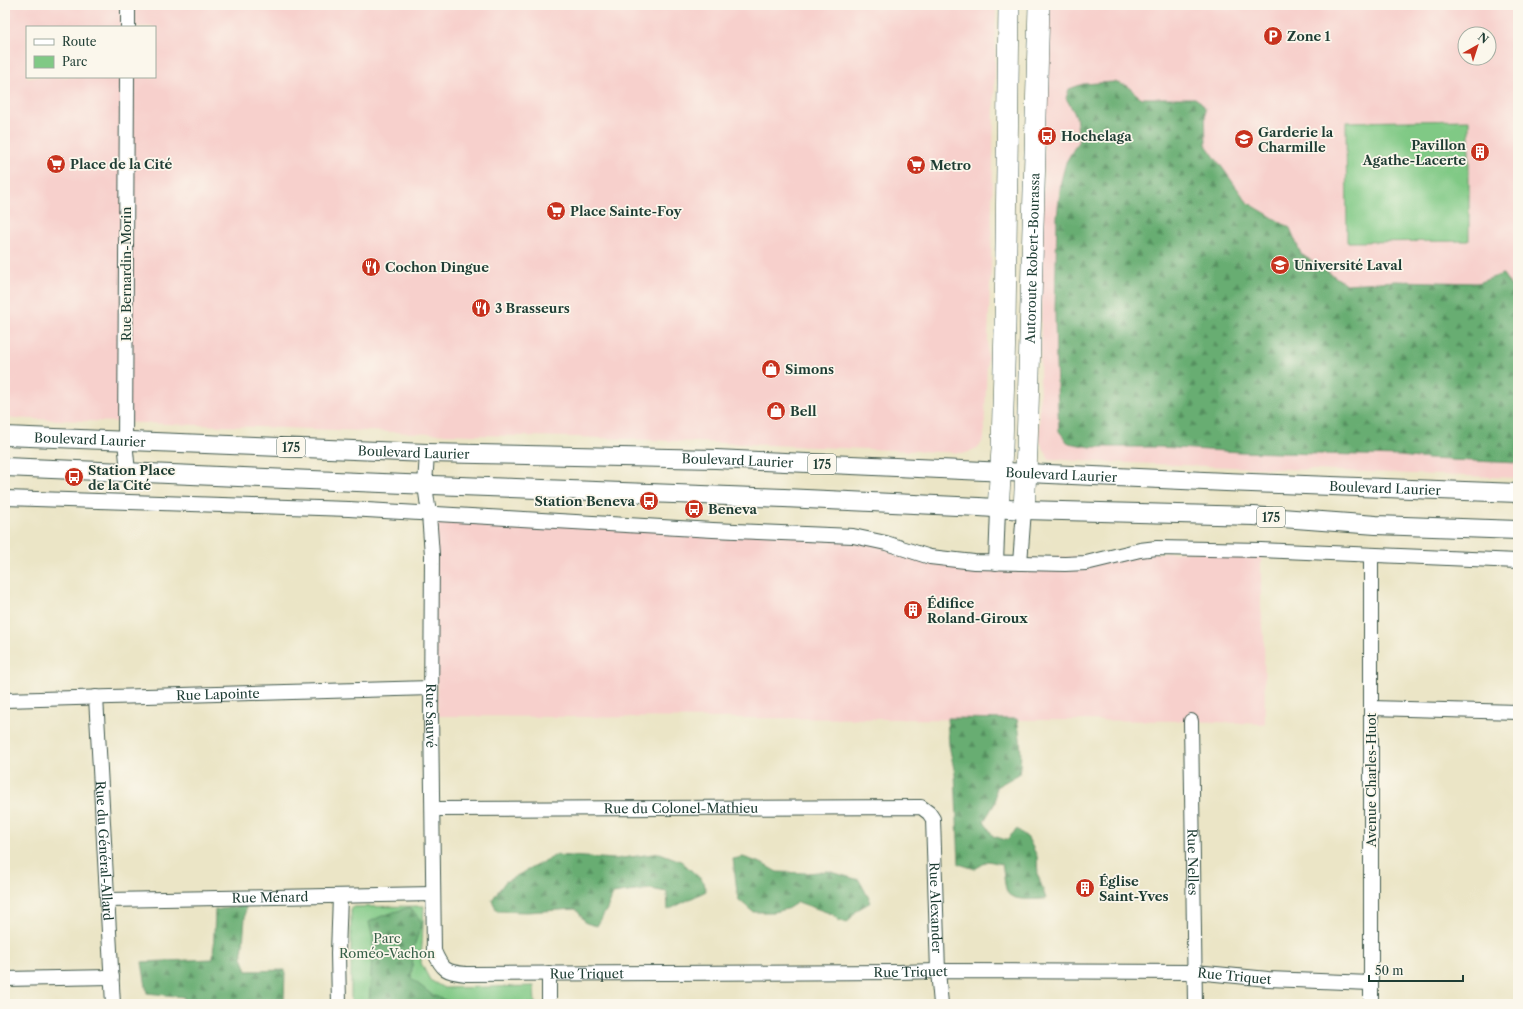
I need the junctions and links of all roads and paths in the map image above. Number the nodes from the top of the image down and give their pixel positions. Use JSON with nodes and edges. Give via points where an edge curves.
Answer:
{"nodes":[{"id":1,"x":128,"y":5,"type":"edge"},
{"id":2,"x":1009,"y":5,"type":"edge"},
{"id":3,"x":1039,"y":5,"type":"edge"},
{"id":4,"x":128,"y":26,"type":"edge"},
{"id":5,"x":127,"y":78,"type":"edge"},
{"id":6,"x":5,"y":436,"type":"edge"},
{"id":7,"x":125,"y":441,"type":"junction"},
{"id":8,"x":427,"y":452,"type":"junction"},
{"id":9,"x":5,"y":467,"type":"edge"},
{"id":10,"x":128,"y":472,"type":"junction"},
{"id":11,"x":1000,"y":472,"type":"junction"},
{"id":12,"x":1026,"y":473,"type":"junction"},
{"id":13,"x":425,"y":485,"type":"junction"},
{"id":14,"x":1518,"y":493,"type":"edge"},
{"id":15,"x":5,"y":498,"type":"edge"},
{"id":16,"x":998,"y":509,"type":"junction"},
{"id":17,"x":1024,"y":510,"type":"junction"},
{"id":18,"x":429,"y":514,"type":"junction"},
{"id":19,"x":1518,"y":530,"type":"edge"},
{"id":20,"x":1371,"y":556,"type":"junction"},
{"id":21,"x":1518,"y":561,"type":"edge"},
{"id":22,"x":996,"y":563,"type":"junction"},
{"id":23,"x":1020,"y":563,"type":"junction"},
{"id":24,"x":431,"y":688,"type":"junction"},
{"id":25,"x":96,"y":697,"type":"junction"},
{"id":26,"x":5,"y":700,"type":"edge"},
{"id":27,"x":1371,"y":708,"type":"junction"},
{"id":28,"x":1518,"y":712,"type":"edge"},
{"id":29,"x":1191,"y":721,"type":"dead end"},
{"id":30,"x":432,"y":810,"type":"junction"},
{"id":31,"x":929,"y":813,"type":"joint"},
{"id":32,"x":433,"y":894,"type":"junction"},
{"id":33,"x":340,"y":896,"type":"junction"},
{"id":34,"x":108,"y":900,"type":"junction"},
{"id":35,"x":938,"y":971,"type":"junction"},
{"id":36,"x":450,"y":972,"type":"joint"},
{"id":37,"x":1195,"y":972,"type":"junction"},
{"id":38,"x":549,"y":973,"type":"junction"},
{"id":39,"x":112,"y":977,"type":"junction"},
{"id":40,"x":5,"y":979,"type":"edge"},
{"id":41,"x":1371,"y":983,"type":"junction"},
{"id":42,"x":113,"y":1004,"type":"edge"},
{"id":43,"x":339,"y":1004,"type":"edge"},
{"id":44,"x":549,"y":1004,"type":"edge"},
{"id":45,"x":941,"y":1004,"type":"edge"},
{"id":46,"x":1195,"y":1004,"type":"edge"},
{"id":47,"x":1371,"y":1004,"type":"edge"}],
"edges":[{"from":1,"to":4,"type":"street"},
{"from":2,"to":11,"type":"highway","name":"Autoroute Robert-Bourassa","via":[[1005,334]]},
{"from":3,"to":12,"type":"highway","name":"Autoroute Robert-Bourassa"},
{"from":5,"to":7,"type":"street","name":"Rue Bernardin-Morin"},
{"from":6,"to":7,"type":"main road","name":"Boulevard Laurier","number":"175"},
{"from":7,"to":8,"type":"main road","name":"Boulevard Laurier","number":"175"},
{"from":7,"to":10,"type":"street","name":"Rue Bernardin-Morin"},
{"from":8,"to":11,"type":"main road","name":"Boulevard Laurier","number":"175","via":[[716,459]]},
{"from":8,"to":13,"type":"street","name":"Rue Sauvé"},
{"from":9,"to":10,"type":"main road","number":"175"},
{"from":10,"to":13,"type":"main road","number":"175"},
{"from":11,"to":12,"type":"main road","name":"Boulevard Laurier","number":"175"},
{"from":11,"to":16,"type":"highway","name":"Autoroute Robert-Bourassa"},
{"from":12,"to":14,"type":"main road","name":"Boulevard Laurier","number":"175"},
{"from":12,"to":17,"type":"highway","name":"Autoroute Robert-Bourassa"},
{"from":13,"to":16,"type":"main road","number":"175"},
{"from":13,"to":18,"type":"street","name":"Rue Sauvé"},
{"from":15,"to":18,"type":"street"},
{"from":16,"to":17,"type":"main road","number":"175"},
{"from":16,"to":22,"type":"street"},
{"from":17,"to":19,"type":"main road","number":"175","via":[[1254,516],[1376,525]]},
{"from":17,"to":23,"type":"street"},
{"from":18,"to":22,"type":"street","via":[[853,536],[930,557]]},
{"from":18,"to":24,"type":"street","name":"Rue Sauvé","via":[[432,554]]},
{"from":20,"to":21,"type":"street"},
{"from":20,"to":23,"type":"street","via":[[1157,548],[1086,563]]},
{"from":20,"to":27,"type":"street","name":"Avenue Charles-Huot"},
{"from":22,"to":23,"type":"street"},
{"from":24,"to":25,"type":"street","name":"Rue Lapointe"},
{"from":24,"to":30,"type":"street","name":"Rue Sauvé"},
{"from":25,"to":26,"type":"street","name":"Rue Lapointe"},
{"from":25,"to":34,"type":"street","name":"Rue du Général-Allard"},
{"from":27,"to":28,"type":"street"},
{"from":27,"to":41,"type":"street","name":"Avenue Charles-Huot"},
{"from":29,"to":37,"type":"street","name":"Rue Nelles"},
{"from":30,"to":31,"type":"street","name":"Rue du Colonel-Mathieu","via":[[921,807]]},
{"from":30,"to":32,"type":"street","name":"Rue Sauvé"},
{"from":31,"to":35,"type":"street","name":"Rue Alexander","via":[[933,819]]},
{"from":32,"to":33,"type":"street","name":"Rue Ménard"},
{"from":32,"to":36,"type":"street","name":"Rue Sauvé","via":[[434,951],[438,962]]},
{"from":33,"to":34,"type":"street","name":"Rue Ménard"},
{"from":33,"to":43,"type":"street"},
{"from":34,"to":39,"type":"street","name":"Rue du Général-Allard"},
{"from":35,"to":37,"type":"street","name":"Rue Triquet"},
{"from":35,"to":38,"type":"street","name":"Rue Triquet"},
{"from":35,"to":45,"type":"street","name":"Rue Alexander"},
{"from":36,"to":38,"type":"street","name":"Rue Triquet"},
{"from":37,"to":41,"type":"street","name":"Rue Triquet","via":[[1268,980]]},
{"from":37,"to":46,"type":"street","name":"Rue Nelles"},
{"from":38,"to":44,"type":"street"},
{"from":39,"to":40,"type":"street"},
{"from":39,"to":42,"type":"street","name":"Rue du Général-Allard"},
{"from":41,"to":47,"type":"street","name":"Avenue Charles-Huot"}]}
